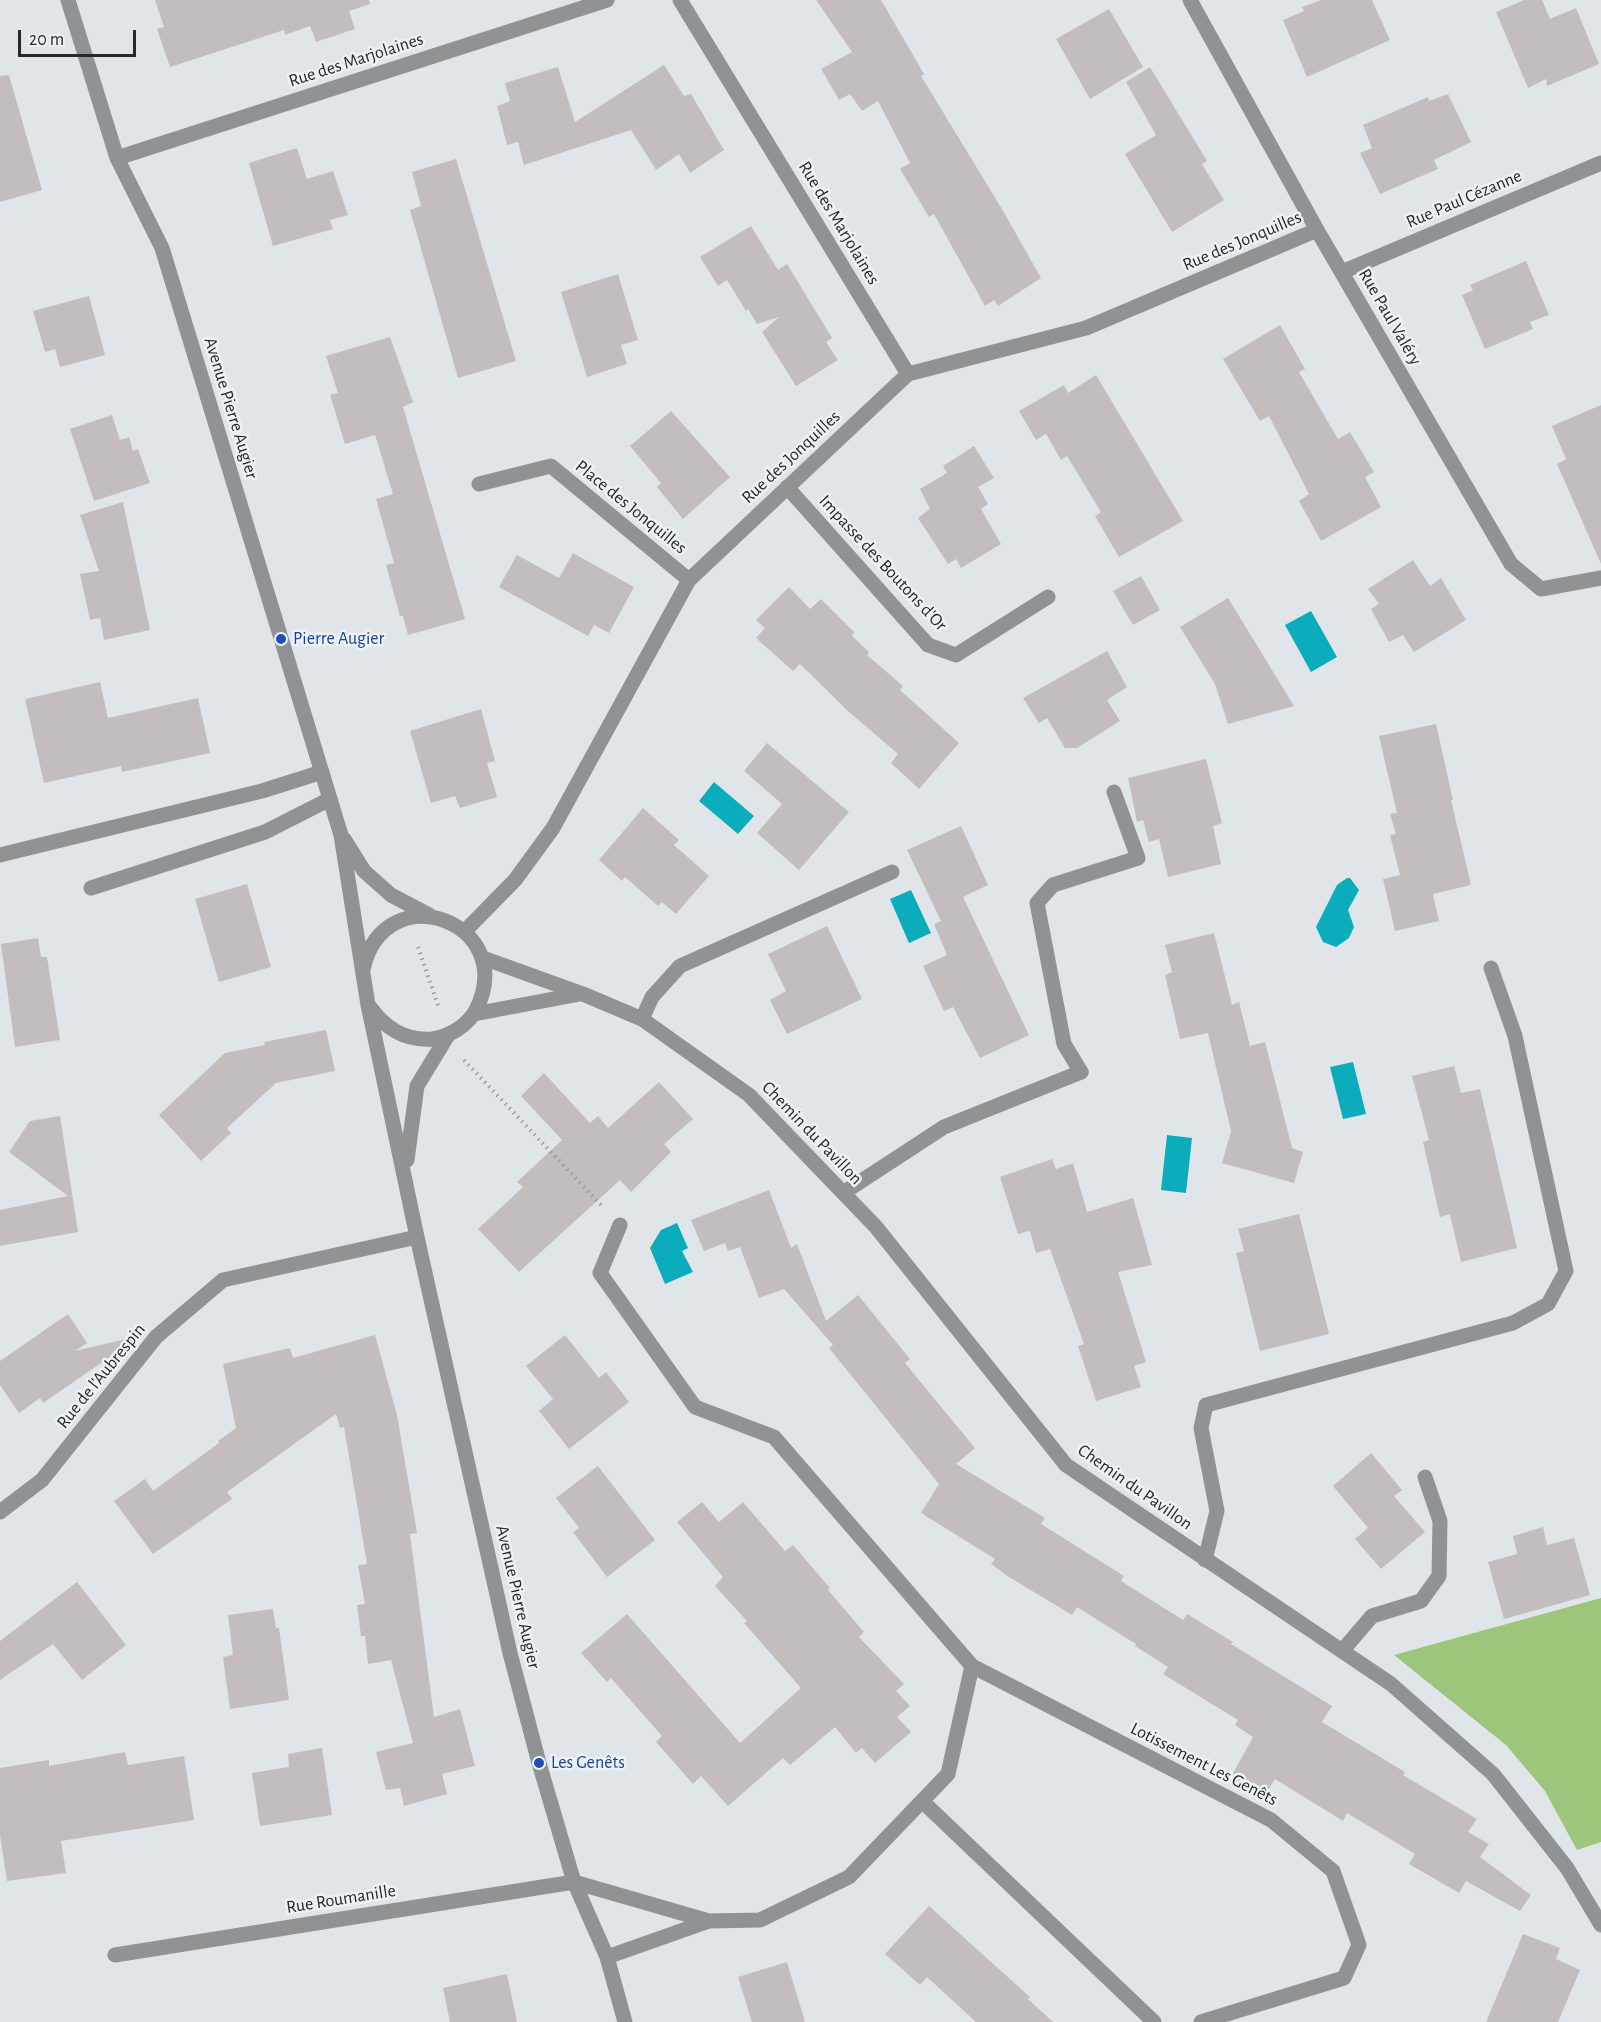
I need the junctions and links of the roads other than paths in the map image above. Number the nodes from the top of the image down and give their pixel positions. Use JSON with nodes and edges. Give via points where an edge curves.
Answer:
{"nodes":[{"id":1,"x":68,"y":0,"type":"edge"},
{"id":2,"x":607,"y":0,"type":"edge"},
{"id":3,"x":680,"y":0,"type":"edge"},
{"id":4,"x":1190,"y":0,"type":"edge"},
{"id":5,"x":117,"y":158,"type":"junction"},
{"id":6,"x":1601,"y":163,"type":"edge"},
{"id":7,"x":1317,"y":230,"type":"junction"},
{"id":8,"x":1342,"y":272,"type":"junction"},
{"id":9,"x":908,"y":374,"type":"junction"},
{"id":10,"x":479,"y":484,"type":"dead end"},
{"id":11,"x":787,"y":488,"type":"junction"},
{"id":12,"x":1601,"y":578,"type":"edge"},
{"id":13,"x":689,"y":580,"type":"junction"},
{"id":14,"x":1048,"y":597,"type":"dead end"},
{"id":15,"x":322,"y":772,"type":"junction"},
{"id":16,"x":1114,"y":792,"type":"dead end"},
{"id":17,"x":330,"y":800,"type":"junction"},
{"id":18,"x":341,"y":835,"type":"junction"},
{"id":19,"x":0,"y":855,"type":"edge"},
{"id":20,"x":892,"y":872,"type":"dead end"},
{"id":21,"x":91,"y":888,"type":"dead end"},
{"id":22,"x":432,"y":916,"type":"junction"},
{"id":23,"x":465,"y":931,"type":"junction"},
{"id":24,"x":483,"y":958,"type":"junction"},
{"id":25,"x":1491,"y":968,"type":"dead end"},
{"id":26,"x":362,"y":973,"type":"junction"},
{"id":27,"x":583,"y":994,"type":"junction"},
{"id":28,"x":368,"y":1005,"type":"junction"},
{"id":29,"x":474,"y":1014,"type":"junction"},
{"id":30,"x":642,"y":1018,"type":"junction"},
{"id":31,"x":448,"y":1035,"type":"junction"},
{"id":32,"x":405,"y":1172,"type":"junction"},
{"id":33,"x":843,"y":1193,"type":"junction"},
{"id":34,"x":620,"y":1225,"type":"road end"},
{"id":35,"x":417,"y":1237,"type":"junction"},
{"id":36,"x":1425,"y":1477,"type":"dead end"},
{"id":37,"x":0,"y":1512,"type":"edge"},
{"id":38,"x":1205,"y":1560,"type":"junction"},
{"id":39,"x":1342,"y":1651,"type":"junction"},
{"id":40,"x":972,"y":1666,"type":"junction"},
{"id":41,"x":922,"y":1801,"type":"junction"},
{"id":42,"x":574,"y":1882,"type":"junction"},
{"id":43,"x":1594,"y":1899,"type":"edge"},
{"id":44,"x":709,"y":1921,"type":"junction"},
{"id":45,"x":1601,"y":1925,"type":"edge"},
{"id":46,"x":115,"y":1955,"type":"dead end"},
{"id":47,"x":607,"y":1957,"type":"junction"},
{"id":48,"x":625,"y":2022,"type":"edge"},
{"id":49,"x":1154,"y":2022,"type":"edge"},
{"id":50,"x":1201,"y":2022,"type":"edge"}],
"edges":[{"from":1,"to":5,"type":"street","name":"Avenue Pierre Augier"},
{"from":2,"to":5,"type":"street","name":"Rue des Marjolaines"},
{"from":3,"to":9,"type":"street","name":"Rue des Marjolaines"},
{"from":4,"to":7,"type":"street","name":"Rue Paul Valéry"},
{"from":5,"to":15,"type":"street","name":"Avenue Pierre Augier","via":[[162,248]]},
{"from":6,"to":8,"type":"street","name":"Rue Paul Cézanne"},
{"from":7,"to":8,"type":"street","name":"Rue Paul Valéry"},
{"from":7,"to":9,"type":"street","name":"Rue des Jonquilles","via":[[1086,328]]},
{"from":8,"to":12,"type":"street","name":"Rue Paul Valéry","via":[[1511,564],[1541,589]]},
{"from":9,"to":11,"type":"street","name":"Rue des Jonquilles"},
{"from":10,"to":13,"type":"street","name":"Place des Jonquilles","via":[[550,466]]},
{"from":11,"to":13,"type":"street","name":"Rue des Jonquilles"},
{"from":11,"to":14,"type":"street","name":"Impasse des Boutons d'Or","via":[[928,645],[956,655]]},
{"from":13,"to":23,"type":"street","name":"Rue des Jonquilles","via":[[553,828],[515,879]]},
{"from":15,"to":17,"type":"street","name":"Avenue Pierre Augier"},
{"from":15,"to":19,"type":"street","via":[[262,791]]},
{"from":16,"to":33,"type":"street","via":[[1138,858],[1053,885],[1037,903],[1064,1044],[1081,1072],[944,1127]]},
{"from":17,"to":18,"type":"street","name":"Avenue Pierre Augier"},
{"from":17,"to":21,"type":"street","via":[[265,832]]},
{"from":18,"to":22,"type":"street","name":"Avenue Pierre Augier","via":[[364,871],[391,895]]},
{"from":18,"to":26,"type":"street","name":"Avenue Pierre Augier"},
{"from":20,"to":30,"type":"street","via":[[680,966],[652,997]]},
{"from":22,"to":23,"type":"street","name":"Avenue Pierre Augier"},
{"from":22,"to":26,"type":"street","via":[[408,918],[391,925],[366,954]]},
{"from":23,"to":24,"type":"street"},
{"from":24,"to":27,"type":"street","name":"Chemin du Pavillon"},
{"from":24,"to":29,"type":"street","via":[[483,997]]},
{"from":25,"to":38,"type":"street","via":[[1515,1036],[1566,1271],[1548,1304],[1513,1323],[1206,1405],[1201,1428],[1217,1510]]},
{"from":26,"to":28,"type":"street","name":"Avenue Pierre Augier"},
{"from":27,"to":29,"type":"street"},
{"from":27,"to":30,"type":"street","name":"Chemin du Pavillon"},
{"from":28,"to":31,"type":"street","via":[[389,1028],[403,1035],[417,1039]]},
{"from":28,"to":32,"type":"street","name":"Avenue Pierre Augier"},
{"from":29,"to":31,"type":"street"},
{"from":30,"to":33,"type":"street","name":"Chemin du Pavillon","via":[[749,1095]]},
{"from":31,"to":32,"type":"street","via":[[417,1086]]},
{"from":32,"to":35,"type":"street","name":"Avenue Pierre Augier"},
{"from":33,"to":38,"type":"street","name":"Chemin du Pavillon","via":[[876,1227],[1066,1465]]},
{"from":34,"to":40,"type":"street","name":"Lotissement Les Genêts","via":[[600,1273],[695,1407],[774,1437]]},
{"from":35,"to":37,"type":"street","name":"Rue de l'Aubrespin","via":[[224,1280],[156,1337],[42,1480]]},
{"from":35,"to":42,"type":"street","name":"Avenue Pierre Augier","via":[[510,1653]]},
{"from":36,"to":39,"type":"street","via":[[1440,1521],[1439,1576],[1421,1600],[1372,1616]]},
{"from":38,"to":39,"type":"street","name":"Chemin du Pavillon"},
{"from":39,"to":43,"type":"street","name":"Chemin du Pavillon","via":[[1392,1684],[1493,1774]]},
{"from":40,"to":41,"type":"street","via":[[948,1774]]},
{"from":40,"to":50,"type":"street","name":"Lotissement Les Genêts","via":[[1271,1820],[1333,1870],[1359,1946],[1344,1978]]},
{"from":41,"to":44,"type":"street","via":[[849,1877],[760,1920]]},
{"from":41,"to":49,"type":"street"},
{"from":42,"to":44,"type":"street"},
{"from":42,"to":46,"type":"street","name":"Rue Roumanille"},
{"from":42,"to":47,"type":"street","name":"Avenue Pierre Augier"},
{"from":43,"to":45,"type":"street","name":"Chemin du Pavillon"},
{"from":44,"to":47,"type":"street"},
{"from":47,"to":48,"type":"street","name":"Avenue Pierre Augier"}]}
